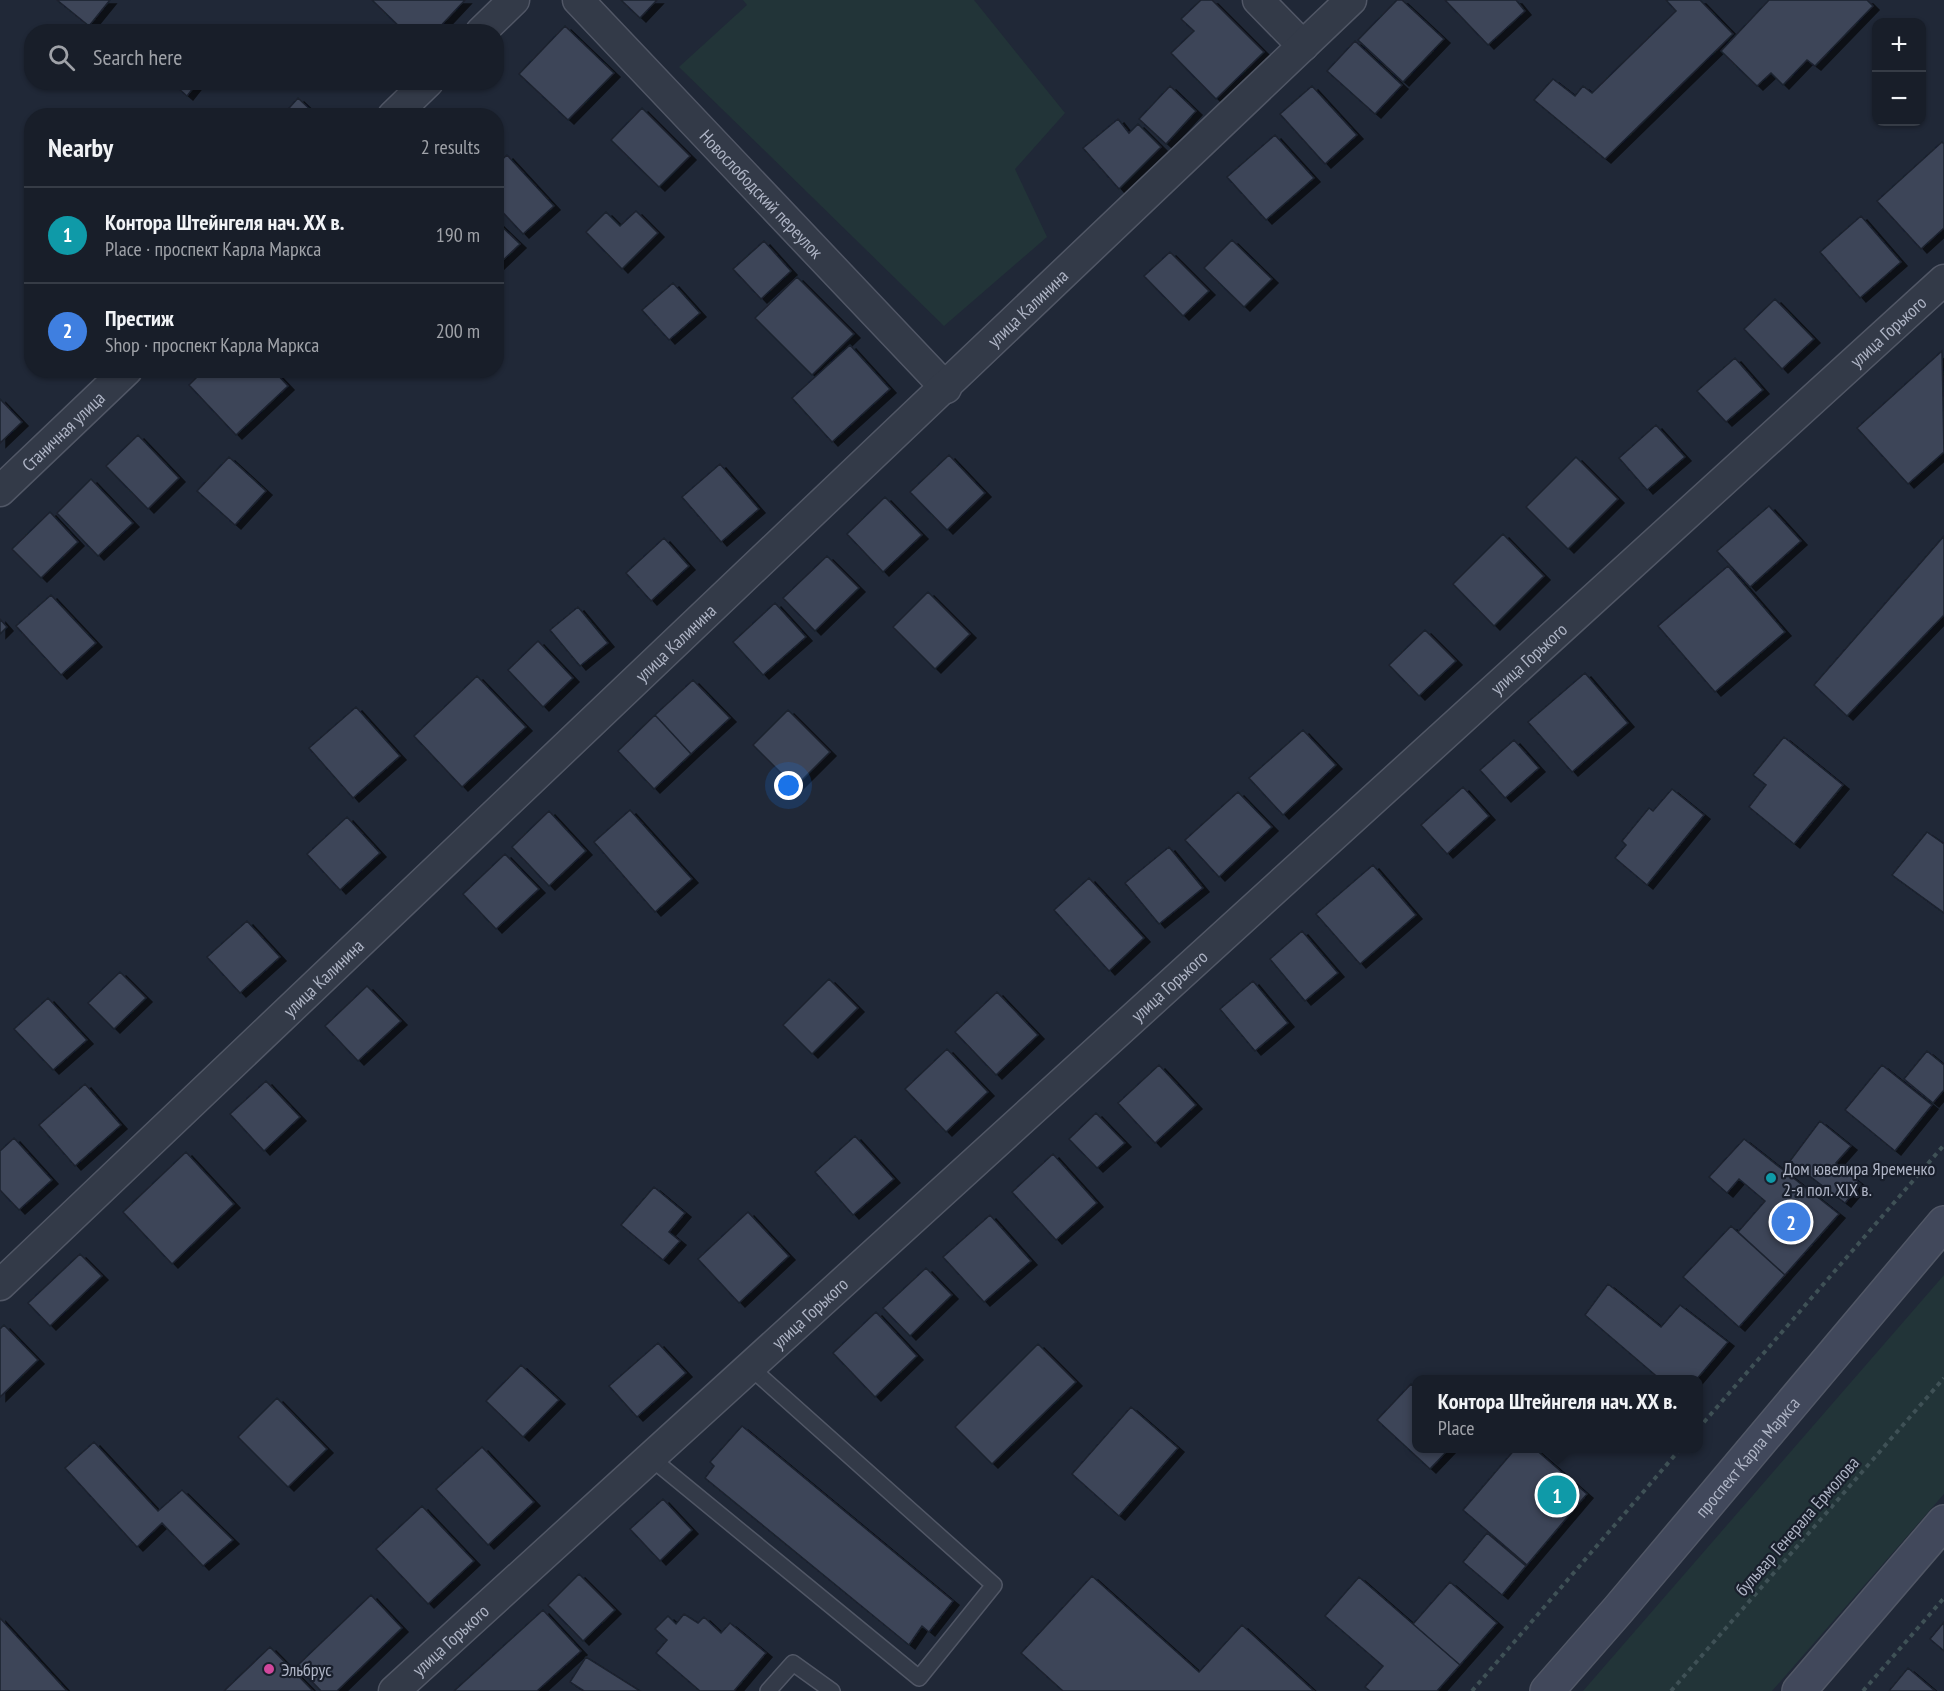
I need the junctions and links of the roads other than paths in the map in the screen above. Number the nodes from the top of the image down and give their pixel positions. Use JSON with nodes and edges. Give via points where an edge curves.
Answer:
{"nodes":[{"id":1,"x":514,"y":0,"type":"edge"},
{"id":2,"x":578,"y":0,"type":"edge"},
{"id":3,"x":1258,"y":0,"type":"edge"},
{"id":4,"x":1351,"y":0,"type":"edge"},
{"id":5,"x":489,"y":24,"type":"edge"},
{"id":6,"x":1303,"y":46,"type":"junction"},
{"id":7,"x":420,"y":90,"type":"edge"},
{"id":8,"x":401,"y":108,"type":"edge"},
{"id":9,"x":1944,"y":280,"type":"edge"},
{"id":10,"x":119,"y":378,"type":"edge"},
{"id":11,"x":946,"y":388,"type":"junction"},
{"id":12,"x":0,"y":491,"type":"edge"},
{"id":13,"x":1944,"y":1222,"type":"edge"},
{"id":14,"x":0,"y":1285,"type":"edge"},
{"id":15,"x":750,"y":1367,"type":"junction"},
{"id":16,"x":651,"y":1458,"type":"junction"},
{"id":17,"x":1944,"y":1522,"type":"edge"},
{"id":18,"x":394,"y":1691,"type":"edge"},
{"id":19,"x":768,"y":1691,"type":"edge"},
{"id":20,"x":832,"y":1691,"type":"edge"},
{"id":21,"x":1547,"y":1691,"type":"edge"},
{"id":22,"x":1799,"y":1691,"type":"edge"}],
"edges":[{"from":1,"to":5,"type":"street"},
{"from":2,"to":11,"type":"street","name":"Новослободский переулок"},
{"from":3,"to":6,"type":"street"},
{"from":4,"to":6,"type":"street","name":"улица Калинина"},
{"from":6,"to":11,"type":"street","name":"улица Калинина"},
{"from":7,"to":8,"type":"street"},
{"from":9,"to":15,"type":"street","name":"улица Горького"},
{"from":10,"to":12,"type":"street","name":"Станичная улица"},
{"from":11,"to":14,"type":"street","name":"улица Калинина"},
{"from":13,"to":21,"type":"main road","name":"проспект Карла Маркса"},
{"from":15,"to":16,"type":"street","name":"улица Горького"},
{"from":15,"to":16,"type":"lane","via":[[994,1585],[919,1678]]},
{"from":16,"to":18,"type":"street","name":"улица Горького"},
{"from":17,"to":22,"type":"main road"},
{"from":19,"to":20,"type":"lane","via":[[793,1663]]}]}
